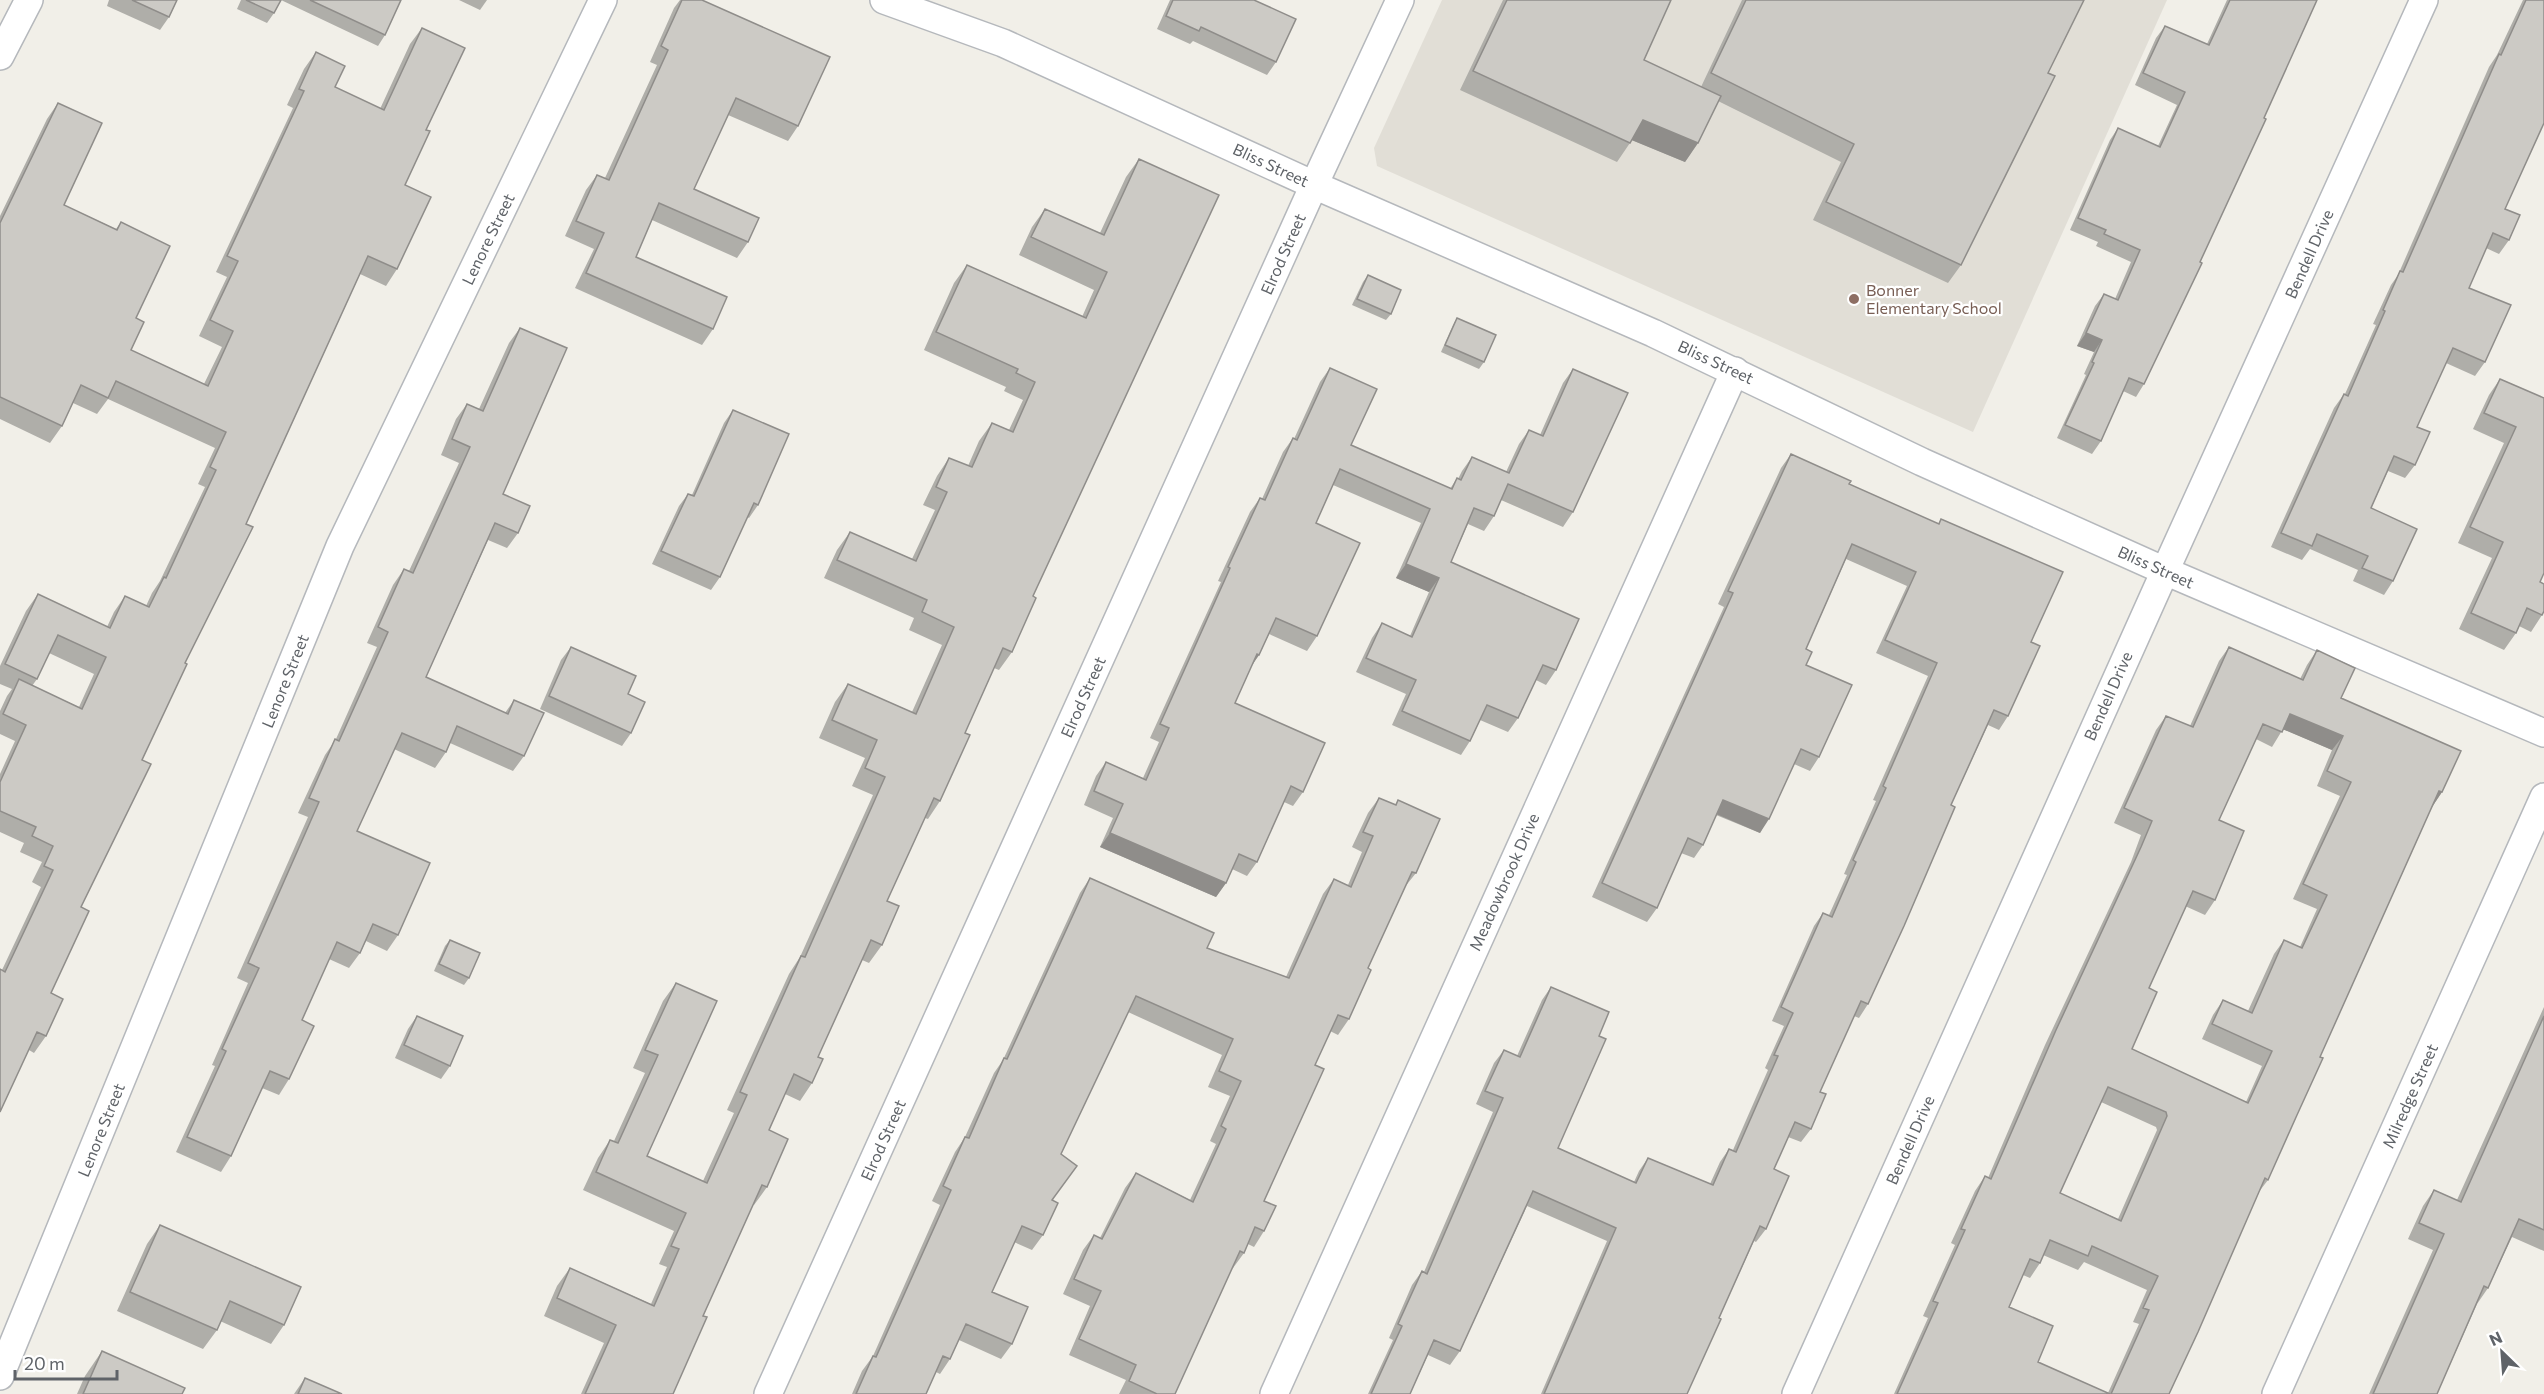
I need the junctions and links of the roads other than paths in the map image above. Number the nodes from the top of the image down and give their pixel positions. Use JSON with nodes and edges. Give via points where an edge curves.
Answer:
{"nodes":[{"id":1,"x":29,"y":0,"type":"edge"},
{"id":2,"x":603,"y":0,"type":"edge"},
{"id":3,"x":884,"y":0,"type":"edge"},
{"id":4,"x":1400,"y":0,"type":"edge"},
{"id":5,"x":2424,"y":0,"type":"edge"},
{"id":6,"x":0,"y":56,"type":"edge"},
{"id":7,"x":1314,"y":185,"type":"junction"},
{"id":8,"x":1735,"y":371,"type":"junction"},
{"id":9,"x":2165,"y":571,"type":"junction"},
{"id":10,"x":2544,"y":733,"type":"edge"},
{"id":11,"x":2544,"y":797,"type":"edge"},
{"id":12,"x":0,"y":1376,"type":"edge"},
{"id":13,"x":768,"y":1394,"type":"edge"},
{"id":14,"x":1274,"y":1394,"type":"edge"},
{"id":15,"x":1796,"y":1394,"type":"edge"},
{"id":16,"x":2276,"y":1394,"type":"edge"}],
"edges":[{"from":1,"to":6,"type":"street"},
{"from":2,"to":12,"type":"street","name":"Lenore Street","via":[[340,546]]},
{"from":3,"to":7,"type":"street","name":"Bliss Street","via":[[1003,43]]},
{"from":4,"to":7,"type":"street","name":"Elrod Street"},
{"from":5,"to":9,"type":"street","name":"Bendell Drive"},
{"from":7,"to":8,"type":"street","name":"Bliss Street"},
{"from":7,"to":13,"type":"street","name":"Elrod Street"},
{"from":8,"to":9,"type":"street","name":"Bliss Street","via":[[1922,462]]},
{"from":8,"to":14,"type":"street","name":"Meadowbrook Drive"},
{"from":9,"to":10,"type":"street","name":"Bliss Street"},
{"from":9,"to":15,"type":"street","name":"Bendell Drive"},
{"from":11,"to":16,"type":"street","name":"Milredge Street"}]}
